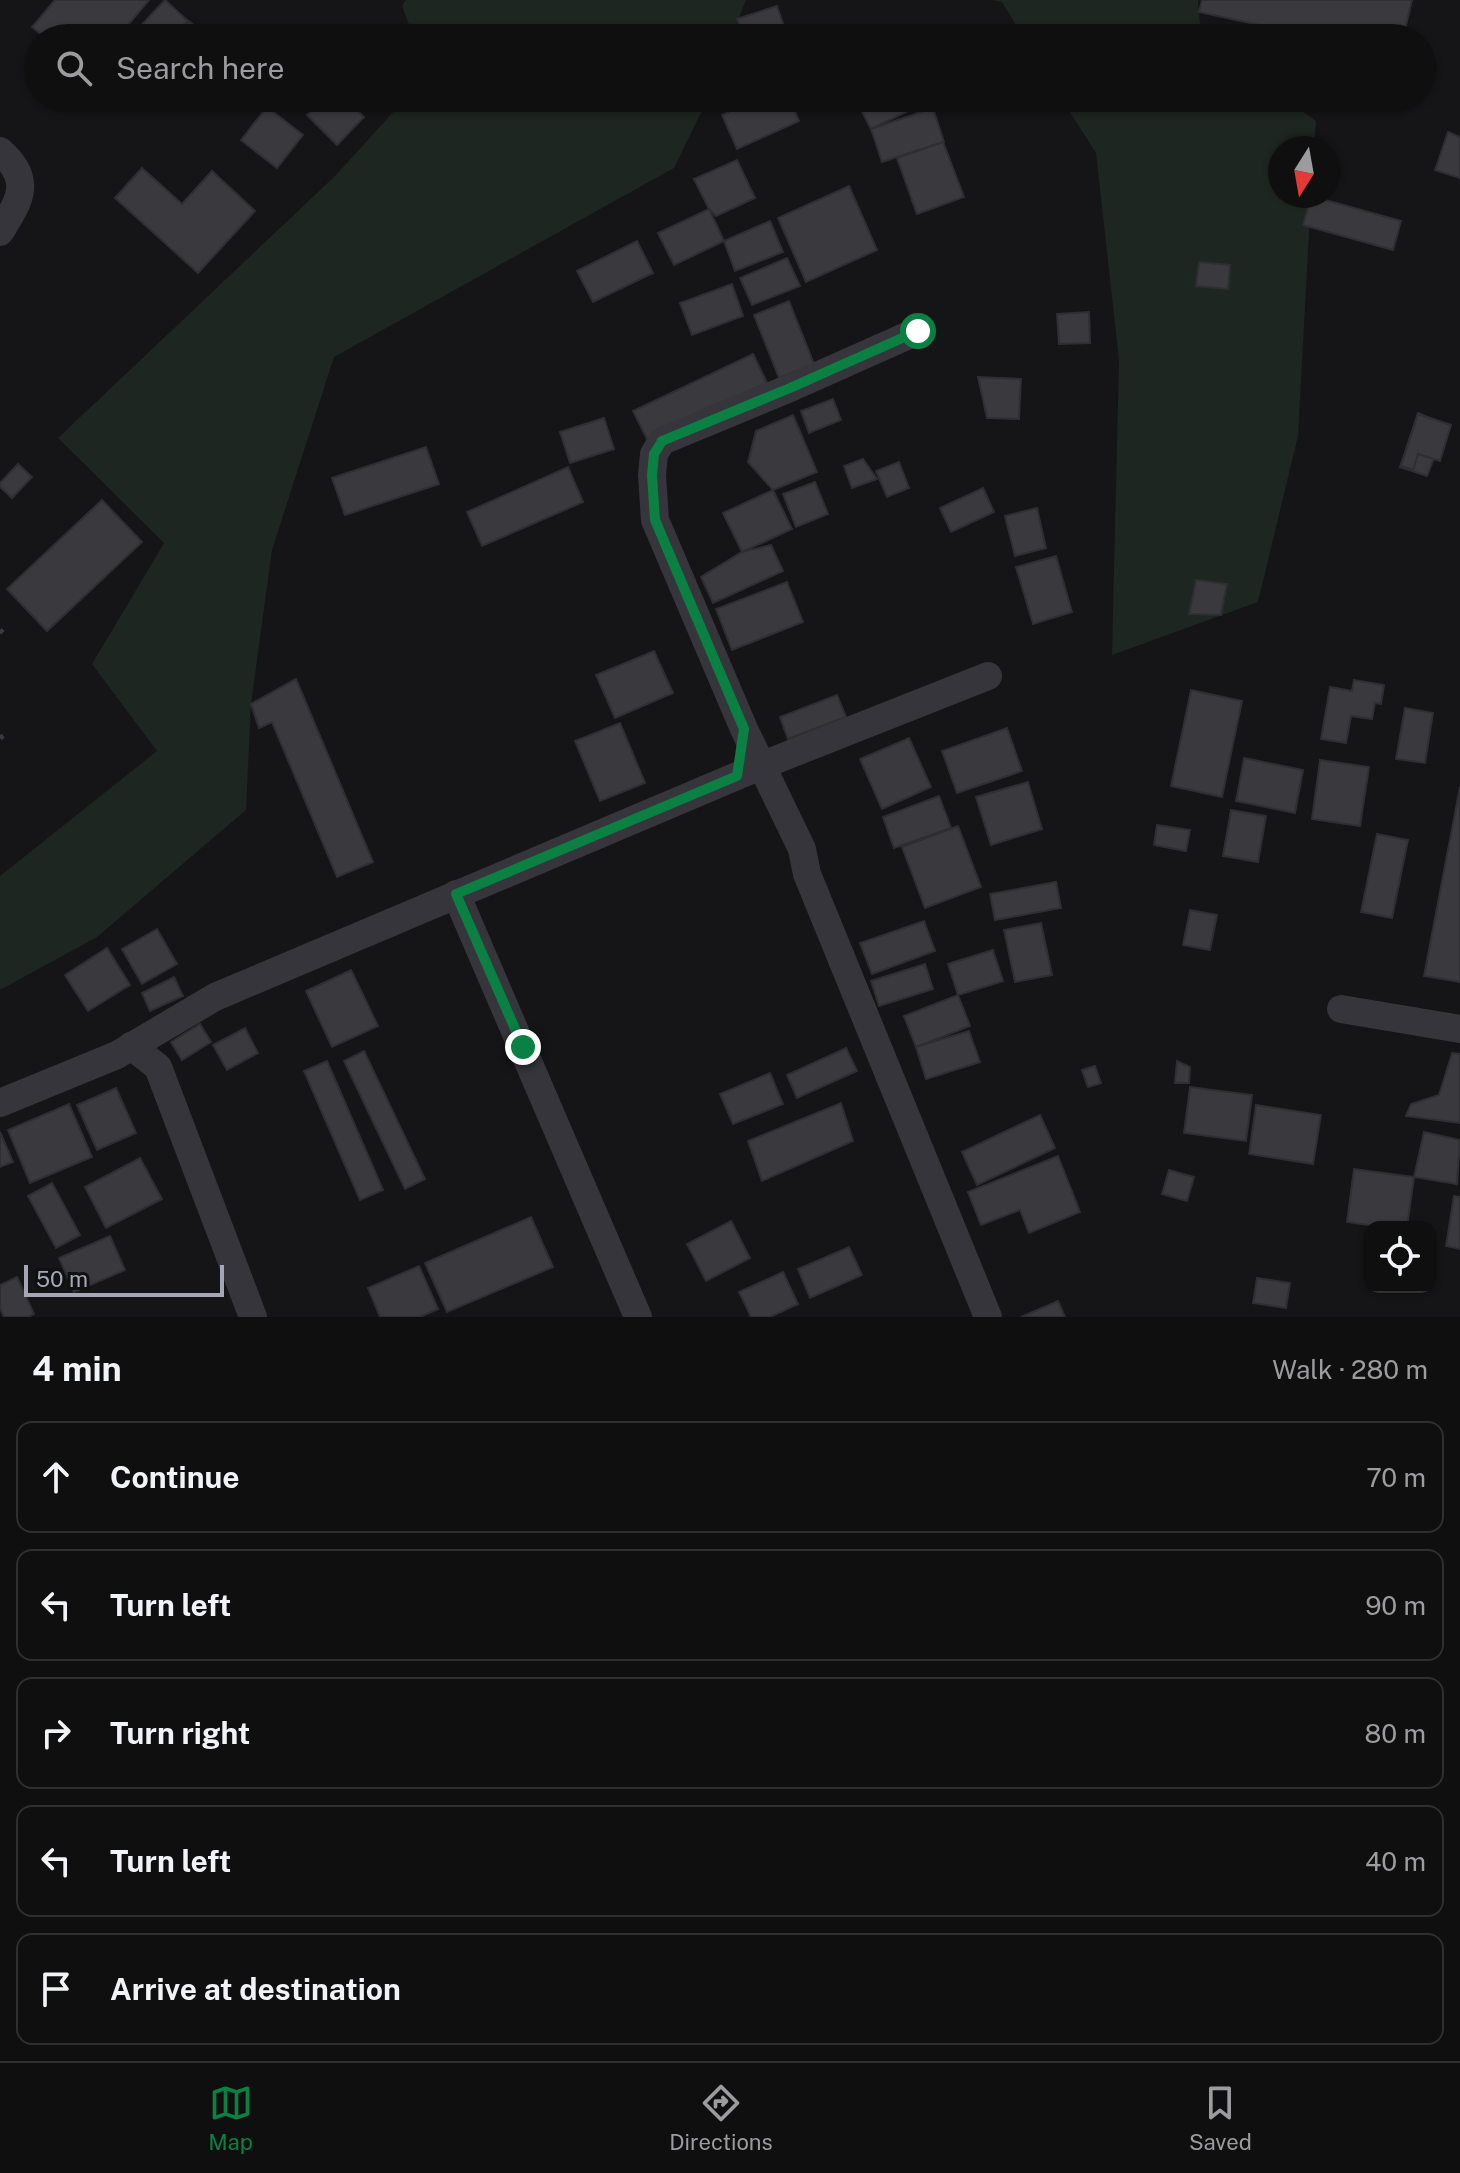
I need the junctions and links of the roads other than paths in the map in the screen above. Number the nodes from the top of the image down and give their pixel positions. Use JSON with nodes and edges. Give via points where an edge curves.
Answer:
{"nodes":[{"id":1,"x":0,"y":151,"type":"edge"},
{"id":2,"x":0,"y":232,"type":"edge"},
{"id":3,"x":918,"y":331,"type":"dead end"},
{"id":4,"x":988,"y":676,"type":"dead end"},
{"id":5,"x":744,"y":729,"type":"junction"},
{"id":6,"x":763,"y":765,"type":"junction"},
{"id":7,"x":737,"y":776,"type":"junction"},
{"id":8,"x":456,"y":894,"type":"junction"},
{"id":9,"x":1341,"y":1009,"type":"dead end"},
{"id":10,"x":169,"y":1024,"type":"junction"},
{"id":11,"x":1460,"y":1029,"type":"edge"},
{"id":12,"x":131,"y":1046,"type":"junction"},
{"id":13,"x":158,"y":1067,"type":"junction"},
{"id":14,"x":0,"y":1103,"type":"edge"},
{"id":15,"x":253,"y":1317,"type":"edge"},
{"id":16,"x":638,"y":1317,"type":"edge"},
{"id":17,"x":988,"y":1317,"type":"edge"}],
"edges":[{"from":1,"to":2,"type":"street","via":[[21,189]]},
{"from":3,"to":5,"type":"street","via":[[662,441],[654,454],[655,520]]},
{"from":4,"to":6,"type":"street"},
{"from":5,"to":6,"type":"street"},
{"from":5,"to":7,"type":"street"},
{"from":6,"to":7,"type":"street"},
{"from":6,"to":17,"type":"street","via":[[802,849],[807,874]]},
{"from":7,"to":8,"type":"street"},
{"from":8,"to":10,"type":"street","via":[[215,997]]},
{"from":8,"to":16,"type":"street"},
{"from":9,"to":11,"type":"street"},
{"from":10,"to":12,"type":"street"},
{"from":10,"to":13,"type":"street"},
{"from":12,"to":13,"type":"street"},
{"from":12,"to":14,"type":"street"},
{"from":13,"to":15,"type":"street"}]}
